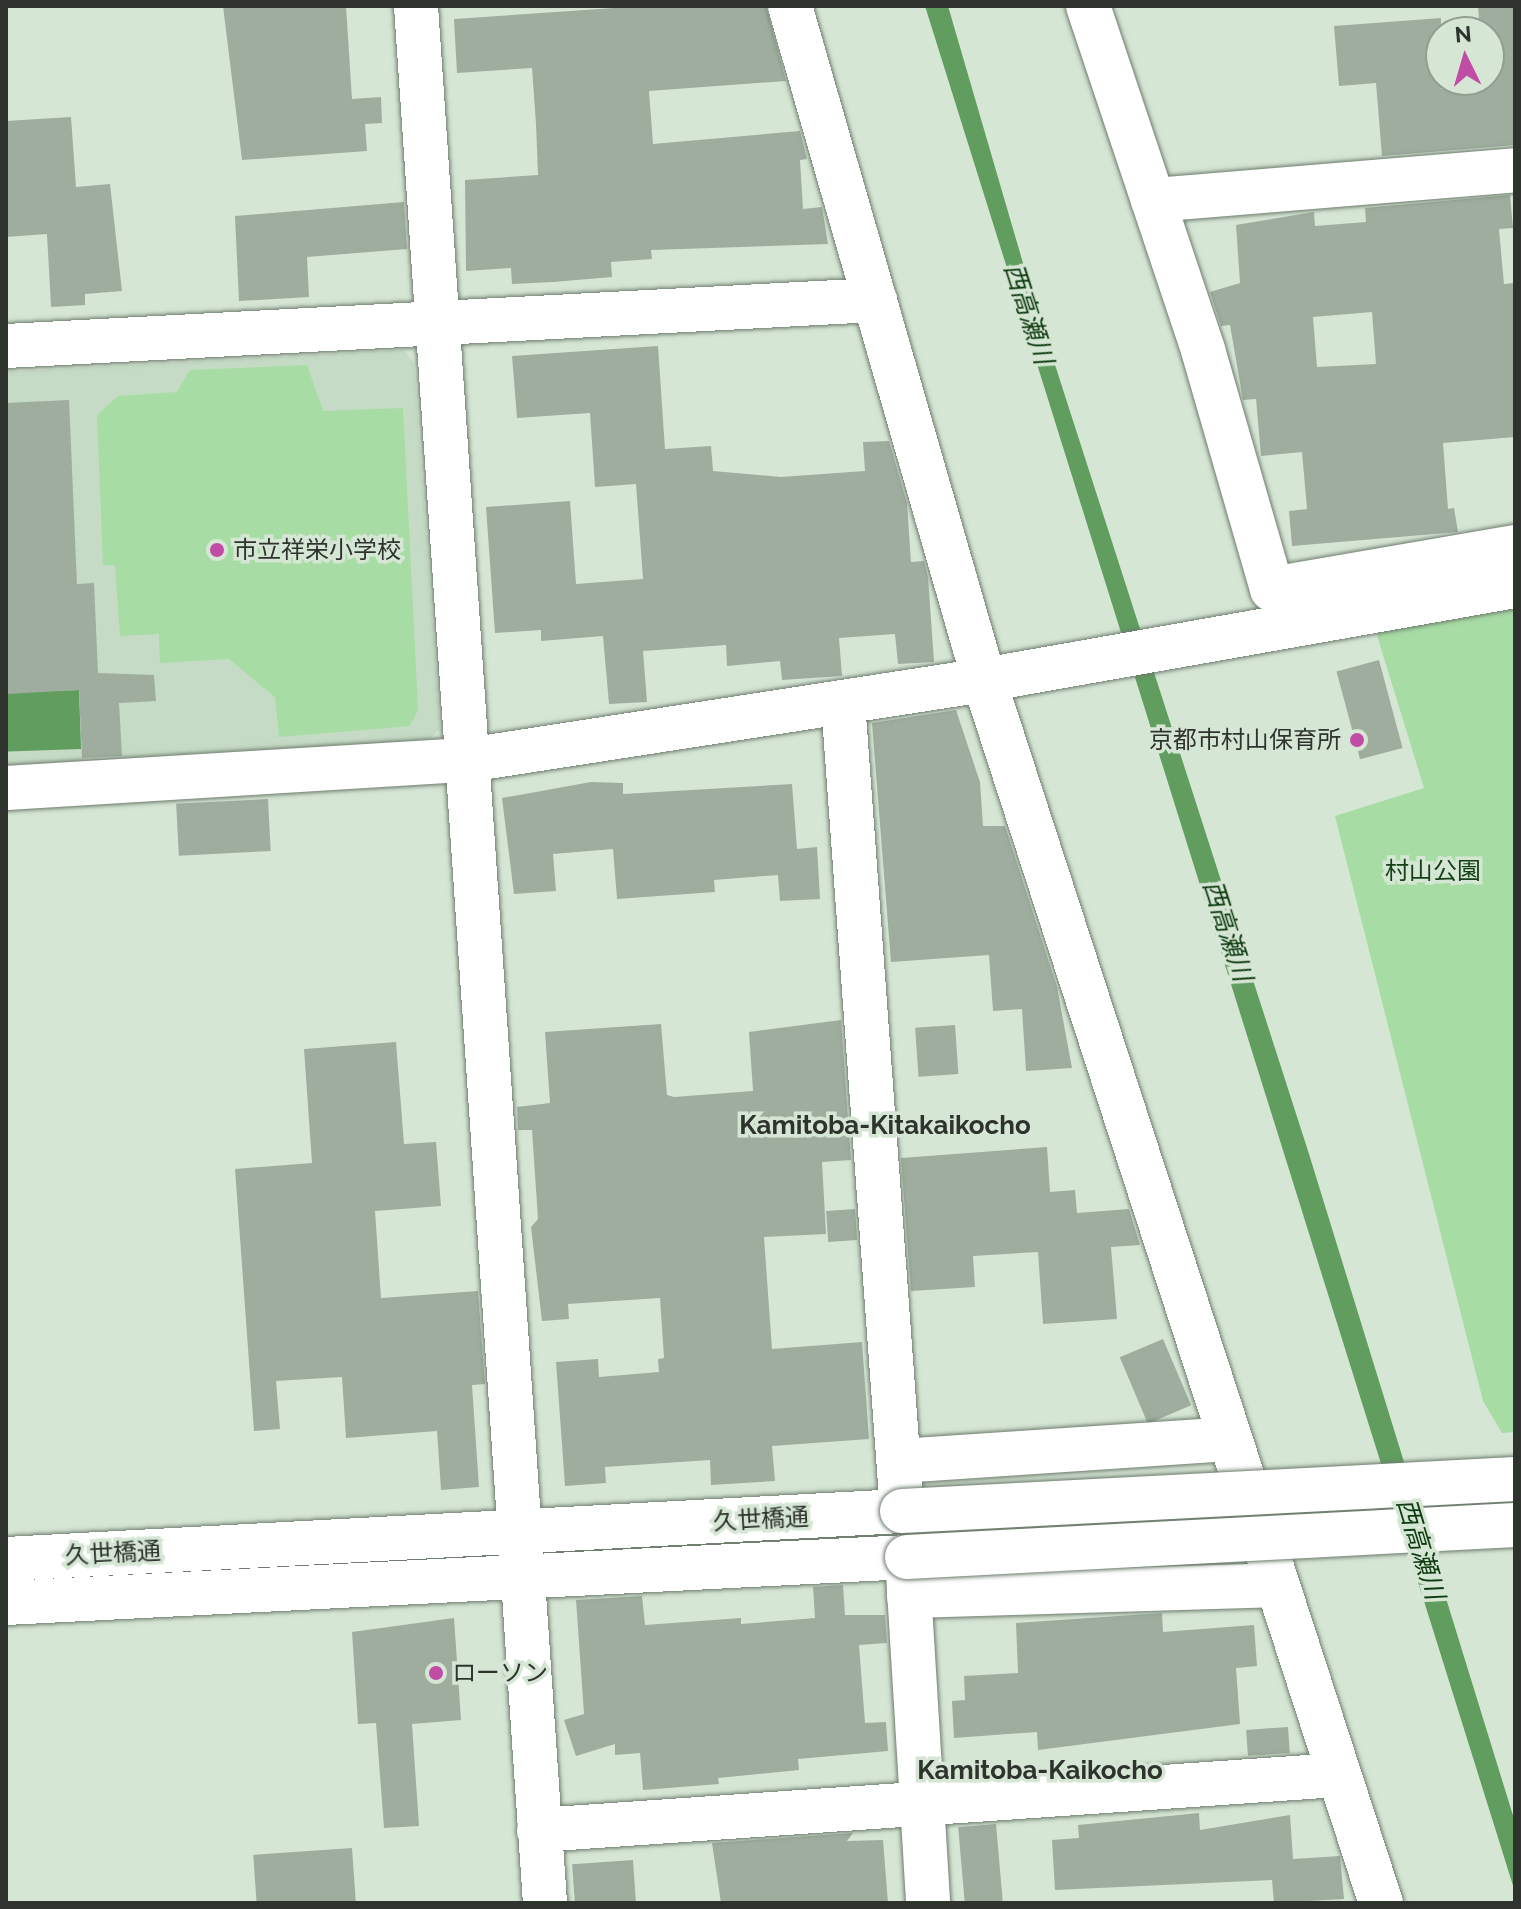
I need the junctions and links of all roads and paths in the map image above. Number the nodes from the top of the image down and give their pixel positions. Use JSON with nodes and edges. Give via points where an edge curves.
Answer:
{"nodes":[{"id":1,"x":416,"y":6,"type":"edge"},
{"id":2,"x":790,"y":6,"type":"edge"},
{"id":3,"x":1088,"y":6,"type":"edge"},
{"id":4,"x":1515,"y":170,"type":"edge"},
{"id":5,"x":1153,"y":200,"type":"junction"},
{"id":6,"x":875,"y":300,"type":"junction"},
{"id":7,"x":438,"y":325,"type":"junction"},
{"id":8,"x":6,"y":346,"type":"edge"},
{"id":9,"x":1515,"y":547,"type":"edge"},
{"id":10,"x":1515,"y":586,"type":"edge"},
{"id":11,"x":984,"y":680,"type":"junction"},
{"id":12,"x":843,"y":702,"type":"junction"},
{"id":13,"x":468,"y":760,"type":"junction"},
{"id":14,"x":6,"y":788,"type":"edge"},
{"id":15,"x":1229,"y":1439,"type":"junction"},
{"id":16,"x":899,"y":1461,"type":"junction"},
{"id":17,"x":1515,"y":1479,"type":"edge"},
{"id":18,"x":902,"y":1511,"type":"junction"},
{"id":19,"x":1515,"y":1525,"type":"edge"},
{"id":20,"x":514,"y":1532,"type":"junction"},
{"id":21,"x":6,"y":1559,"type":"edge"},
{"id":22,"x":908,"y":1576,"type":"junction"},
{"id":23,"x":518,"y":1578,"type":"junction"},
{"id":24,"x":1276,"y":1585,"type":"junction"},
{"id":25,"x":6,"y":1603,"type":"edge"},
{"id":26,"x":1337,"y":1775,"type":"junction"},
{"id":27,"x":923,"y":1805,"type":"junction"},
{"id":28,"x":539,"y":1830,"type":"junction"},
{"id":29,"x":545,"y":1903,"type":"edge"},
{"id":30,"x":928,"y":1903,"type":"edge"},
{"id":31,"x":1381,"y":1903,"type":"edge"}],
"edges":[{"from":1,"to":7,"type":"street"},
{"from":2,"to":6,"type":"street"},
{"from":3,"to":5,"type":"street"},
{"from":4,"to":5,"type":"street"},
{"from":5,"to":9,"type":"street","via":[[1272,589]]},
{"from":6,"to":7,"type":"street"},
{"from":6,"to":11,"type":"street"},
{"from":7,"to":8,"type":"street"},
{"from":7,"to":13,"type":"street"},
{"from":10,"to":11,"type":"street"},
{"from":11,"to":12,"type":"street"},
{"from":11,"to":15,"type":"street"},
{"from":12,"to":13,"type":"street"},
{"from":12,"to":16,"type":"street"},
{"from":13,"to":14,"type":"street"},
{"from":13,"to":20,"type":"street"},
{"from":15,"to":16,"type":"street"},
{"from":15,"to":24,"type":"street"},
{"from":16,"to":18,"type":"street"},
{"from":17,"to":18,"type":"street","name":"久世橋通","bridge":true},
{"from":18,"to":20,"type":"street","name":"久世橋通"},
{"from":19,"to":22,"type":"street","name":"久世橋通","bridge":true},
{"from":20,"to":21,"type":"street","name":"久世橋通"},
{"from":20,"to":23,"type":"street"},
{"from":22,"to":23,"type":"street","name":"久世橋通"},
{"from":22,"to":24,"type":"street"},
{"from":22,"to":27,"type":"street"},
{"from":23,"to":25,"type":"street","name":"久世橋通"},
{"from":23,"to":28,"type":"street"},
{"from":24,"to":26,"type":"street"},
{"from":26,"to":27,"type":"street"},
{"from":26,"to":31,"type":"street"},
{"from":27,"to":28,"type":"street"},
{"from":27,"to":30,"type":"street"},
{"from":28,"to":29,"type":"street"}]}
